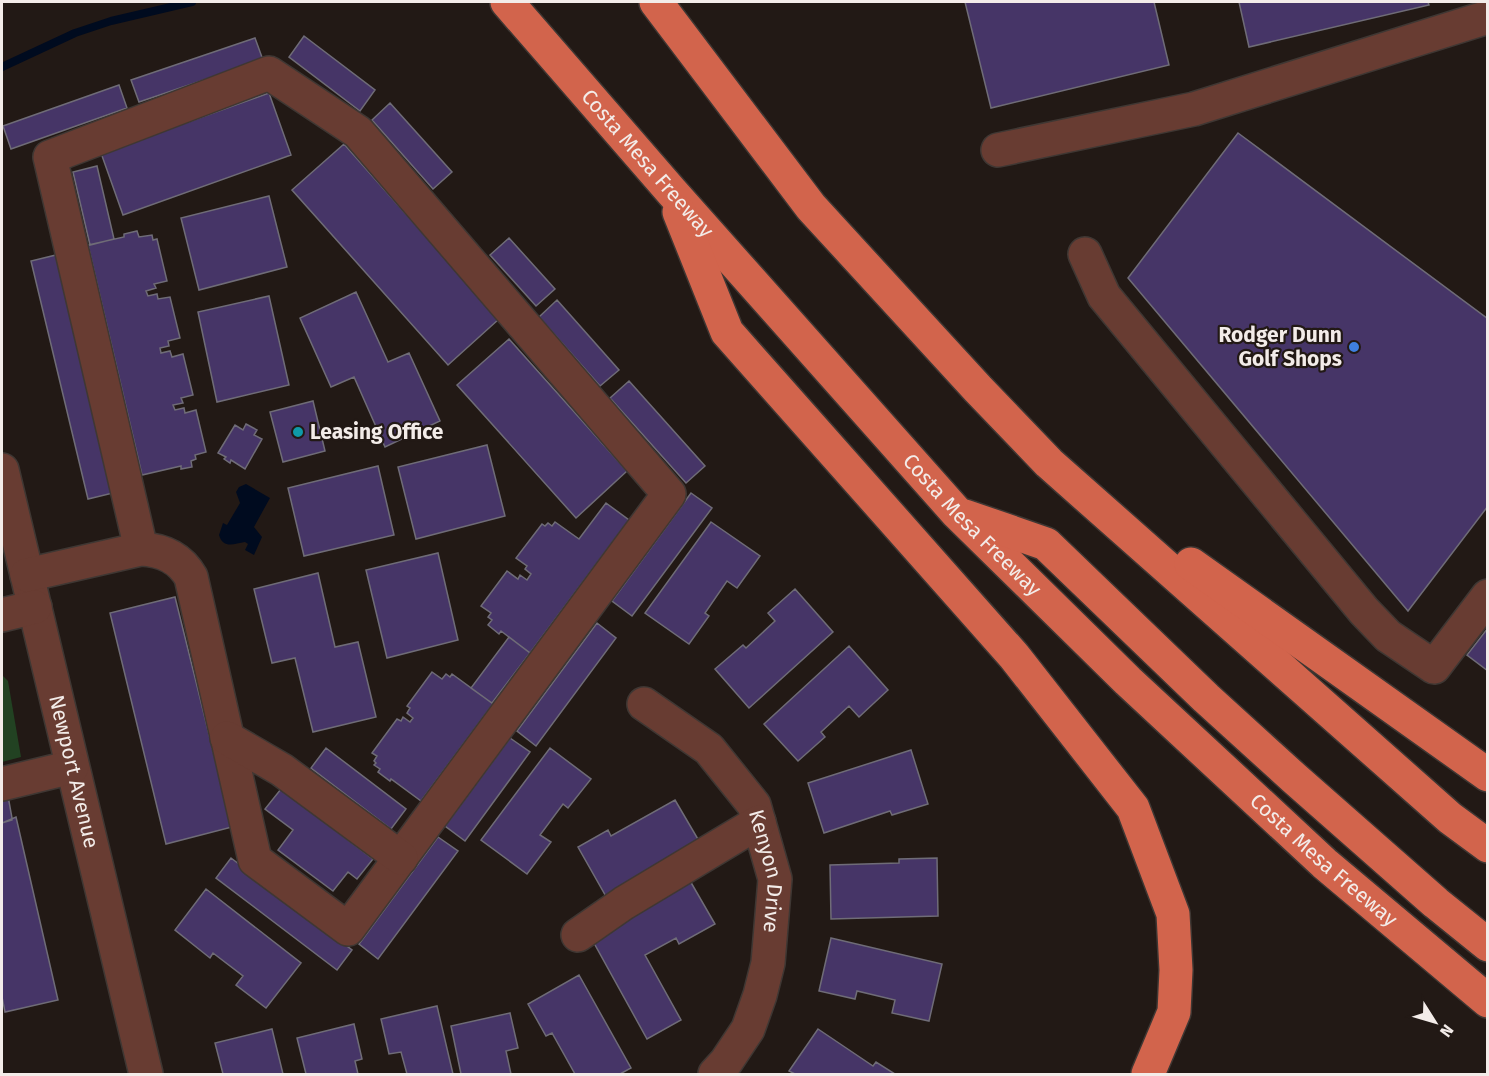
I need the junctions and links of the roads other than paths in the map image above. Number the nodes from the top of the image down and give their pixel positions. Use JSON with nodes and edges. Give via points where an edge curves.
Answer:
{"nodes":[{"id":1,"x":507,"y":2,"type":"edge"},
{"id":2,"x":656,"y":2,"type":"edge"},
{"id":3,"x":1488,"y":18,"type":"edge"},
{"id":4,"x":998,"y":150,"type":"dead end"},
{"id":5,"x":671,"y":190,"type":"junction"},
{"id":6,"x":1085,"y":254,"type":"dead end"},
{"id":7,"x":1049,"y":463,"type":"junction"},
{"id":8,"x":2,"y":470,"type":"edge"},
{"id":9,"x":957,"y":513,"type":"junction"},
{"id":10,"x":141,"y":549,"type":"junction"},
{"id":11,"x":27,"y":575,"type":"junction"},
{"id":12,"x":1488,"y":596,"type":"edge"},
{"id":13,"x":34,"y":607,"type":"junction"},
{"id":14,"x":2,"y":615,"type":"edge"},
{"id":15,"x":644,"y":704,"type":"dead end"},
{"id":16,"x":227,"y":738,"type":"junction"},
{"id":17,"x":72,"y":767,"type":"junction"},
{"id":18,"x":1488,"y":775,"type":"edge"},
{"id":19,"x":2,"y":784,"type":"edge"},
{"id":20,"x":759,"y":822,"type":"junction"},
{"id":21,"x":1488,"y":846,"type":"edge"},
{"id":22,"x":400,"y":858,"type":"junction"},
{"id":23,"x":578,"y":935,"type":"dead end"},
{"id":24,"x":1488,"y":945,"type":"edge"},
{"id":25,"x":1488,"y":1001,"type":"edge"},
{"id":26,"x":146,"y":1074,"type":"edge"},
{"id":27,"x":715,"y":1074,"type":"edge"},
{"id":28,"x":1148,"y":1074,"type":"edge"}],
"edges":[{"from":1,"to":5,"type":"highway","name":"Costa Mesa Freeway"},
{"from":2,"to":7,"type":"highway","via":[[812,207]]},
{"from":3,"to":4,"type":"street","via":[[1194,109]]},
{"from":5,"to":9,"type":"highway","name":"Costa Mesa Freeway"},
{"from":5,"to":28,"type":"highway","via":[[727,332],[1014,656],[1133,808],[1173,914],[1174,1012]]},
{"from":6,"to":12,"type":"street","via":[[1104,296],[1388,636],[1434,667]]},
{"from":7,"to":18,"type":"highway"},
{"from":7,"to":21,"type":"highway","via":[[1450,818]]},
{"from":8,"to":11,"type":"street","name":"Newport Avenue"},
{"from":9,"to":24,"type":"highway","via":[[1046,544],[1294,778]]},
{"from":9,"to":25,"type":"highway","name":"Costa Mesa Freeway","via":[[1128,681],[1324,863]]},
{"from":10,"to":11,"type":"street"},
{"from":10,"to":16,"type":"street","via":[[171,556],[191,577]]},
{"from":10,"to":22,"type":"street","via":[[50,157],[269,74],[358,132],[669,494]]},
{"from":11,"to":13,"type":"street","name":"Newport Avenue"},
{"from":13,"to":14,"type":"street"},
{"from":13,"to":17,"type":"street","name":"Newport Avenue"},
{"from":15,"to":20,"type":"street","name":"Kenyon Drive","via":[[709,749],[754,805]]},
{"from":16,"to":22,"type":"street","via":[[282,770]]},
{"from":16,"to":22,"type":"street","via":[[255,860],[348,929]]},
{"from":17,"to":19,"type":"street"},
{"from":17,"to":26,"type":"street","name":"Newport Avenue"},
{"from":20,"to":23,"type":"street"},
{"from":20,"to":27,"type":"street","name":"Kenyon Drive","via":[[775,879],[768,963],[748,1029]]}]}
